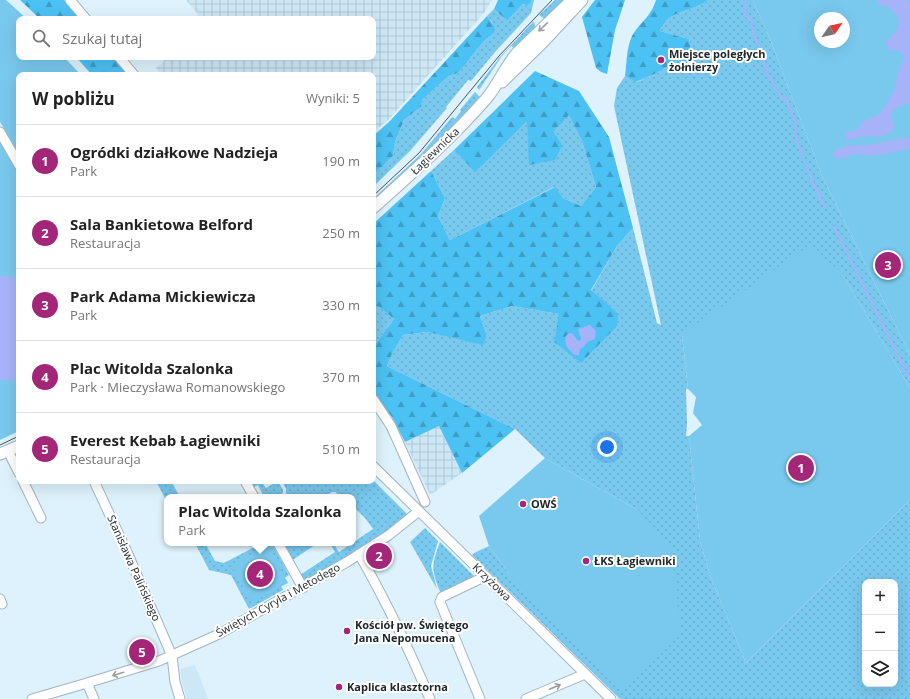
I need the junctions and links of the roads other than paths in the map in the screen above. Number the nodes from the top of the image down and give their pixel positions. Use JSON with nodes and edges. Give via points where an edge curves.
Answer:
{"nodes":[{"id":1,"x":70,"y":0,"type":"edge"},
{"id":2,"x":572,"y":0,"type":"edge"},
{"id":3,"x":582,"y":0,"type":"edge"},
{"id":4,"x":83,"y":16,"type":"edge"},
{"id":5,"x":122,"y":60,"type":"edge"},
{"id":6,"x":132,"y":72,"type":"edge"},
{"id":7,"x":492,"y":90,"type":"junction"},
{"id":8,"x":0,"y":132,"type":"edge"},
{"id":9,"x":16,"y":160,"type":"edge"},
{"id":10,"x":376,"y":205,"type":"edge"},
{"id":11,"x":376,"y":404,"type":"edge"},
{"id":12,"x":16,"y":447,"type":"edge"},
{"id":13,"x":4,"y":452,"type":"edge"},
{"id":14,"x":16,"y":468,"type":"edge"},
{"id":15,"x":376,"y":469,"type":"edge"},
{"id":16,"x":24,"y":484,"type":"edge"},
{"id":17,"x":95,"y":484,"type":"edge"},
{"id":18,"x":247,"y":484,"type":"edge"},
{"id":19,"x":252,"y":494,"type":"edge"},
{"id":20,"x":425,"y":502,"type":"dead end"},
{"id":21,"x":419,"y":511,"type":"junction"},
{"id":22,"x":41,"y":518,"type":"dead end"},
{"id":23,"x":280,"y":546,"type":"edge"},
{"id":24,"x":359,"y":554,"type":"junction"},
{"id":25,"x":486,"y":576,"type":"junction"},
{"id":26,"x":303,"y":588,"type":"junction"},
{"id":27,"x":172,"y":656,"type":"junction"},
{"id":28,"x":585,"y":674,"type":"junction"},
{"id":29,"x":87,"y":683,"type":"junction"},
{"id":30,"x":32,"y":699,"type":"edge"},
{"id":31,"x":94,"y":699,"type":"edge"},
{"id":32,"x":180,"y":699,"type":"edge"},
{"id":33,"x":430,"y":699,"type":"edge"},
{"id":34,"x":480,"y":699,"type":"edge"},
{"id":35,"x":526,"y":699,"type":"edge"},
{"id":36,"x":611,"y":699,"type":"edge"}],
"edges":[{"from":1,"to":4,"type":"street"},
{"from":2,"to":7,"type":"main road","name":"Łagiewnicka","one_way":true,"via":[[512,59]]},
{"from":3,"to":7,"type":"main road","name":"Łagiewnicka","via":[[538,47]]},
{"from":5,"to":6,"type":"street"},
{"from":7,"to":10,"type":"main road","name":"Łagiewnicka","via":[[419,168]]},
{"from":8,"to":9,"type":"street"},
{"from":11,"to":20,"type":"street","via":[[391,426]]},
{"from":12,"to":13,"type":"main road"},
{"from":13,"to":14,"type":"street"},
{"from":15,"to":21,"type":"street","name":"Krzyżowa"},
{"from":16,"to":22,"type":"street"},
{"from":17,"to":27,"type":"street","name":"Stanisława Palińskiego"},
{"from":18,"to":19,"type":"street"},
{"from":21,"to":24,"type":"street","name":"Świętych Cyryla i Metodego","via":[[389,535]]},
{"from":21,"to":25,"type":"street","name":"Krzyżowa"},
{"from":23,"to":26,"type":"street"},
{"from":24,"to":26,"type":"street","name":"Świętych Cyryla i Metodego"},
{"from":24,"to":33,"type":"street","via":[[386,602]]},
{"from":25,"to":28,"type":"street","name":"Krzyżowa"},
{"from":25,"to":34,"type":"street","via":[[442,597],[440,602]]},
{"from":26,"to":27,"type":"street","name":"Świętych Cyryla i Metodego","via":[[219,634]]},
{"from":27,"to":29,"type":"street","name":"Świętych Cyryla i Metodego","one_way":true},
{"from":27,"to":32,"type":"street"},
{"from":35,"to":28,"type":"street","one_way":true},
{"from":28,"to":36,"type":"street","name":"Krzyżowa"},
{"from":29,"to":30,"type":"street","name":"Świętych Cyryla i Metodego"},
{"from":29,"to":31,"type":"street"}]}
